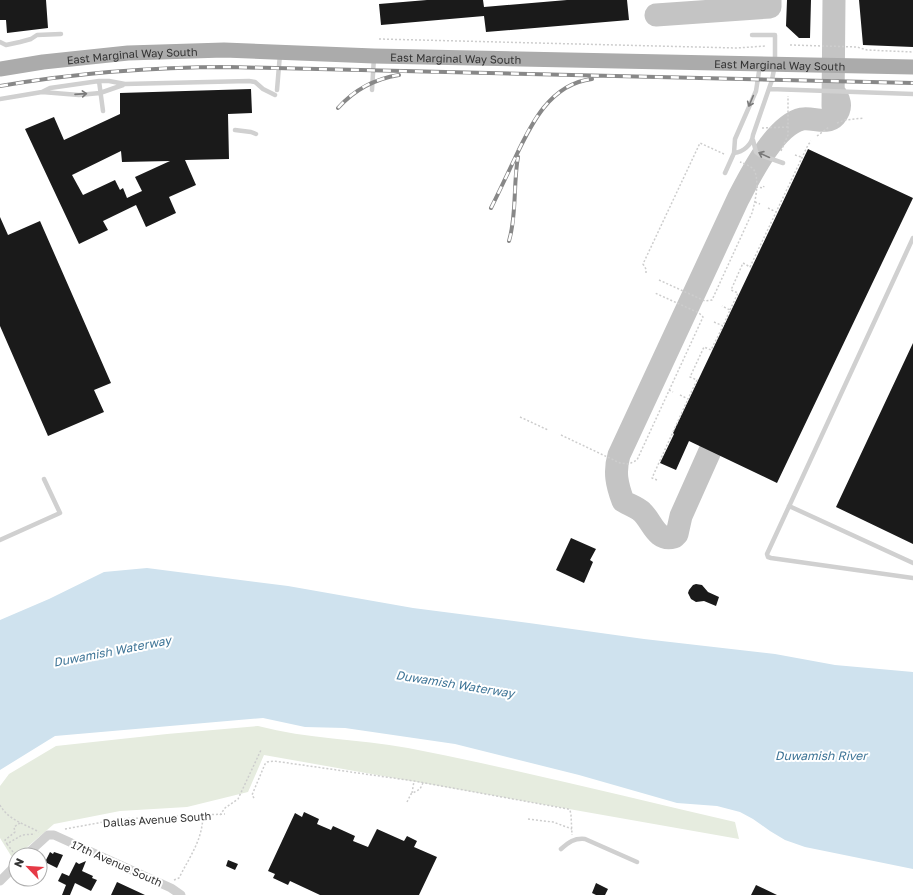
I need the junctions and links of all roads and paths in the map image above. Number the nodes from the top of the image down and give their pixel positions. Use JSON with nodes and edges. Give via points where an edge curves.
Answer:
{"nodes":[{"id":1,"x":61,"y":34,"type":"dead end"},
{"id":2,"x":752,"y":35,"type":"dead end"},
{"id":3,"x":379,"y":39,"type":"dead end"},
{"id":4,"x":0,"y":42,"type":"edge"},
{"id":5,"x":790,"y":45,"type":"dead end"},
{"id":6,"x":766,"y":46,"type":"dead end"},
{"id":7,"x":280,"y":52,"type":"junction"},
{"id":8,"x":913,"y":52,"type":"edge"},
{"id":9,"x":374,"y":56,"type":"junction"},
{"id":10,"x":768,"y":64,"type":"junction"},
{"id":11,"x":913,"y":67,"type":"edge"},
{"id":12,"x":0,"y":69,"type":"edge"},
{"id":13,"x":99,"y":81,"type":"junction"},
{"id":14,"x":125,"y":84,"type":"junction"},
{"id":15,"x":770,"y":89,"type":"junction"},
{"id":16,"x":788,"y":89,"type":"junction"},
{"id":17,"x":372,"y":90,"type":"dead end"},
{"id":18,"x":42,"y":92,"type":"junction"},
{"id":19,"x":100,"y":92,"type":"junction"},
{"id":20,"x":913,"y":94,"type":"edge"},
{"id":21,"x":0,"y":99,"type":"edge"},
{"id":22,"x":103,"y":111,"type":"dead end"},
{"id":23,"x":864,"y":118,"type":"dead end"},
{"id":24,"x":837,"y":123,"type":"dead end"},
{"id":25,"x":762,"y":127,"type":"dead end"},
{"id":26,"x":788,"y":127,"type":"junction"},
{"id":27,"x":829,"y":127,"type":"dead end"},
{"id":28,"x":235,"y":130,"type":"dead end"},
{"id":29,"x":256,"y":134,"type":"dead end"},
{"id":30,"x":817,"y":136,"type":"dead end"},
{"id":31,"x":753,"y":140,"type":"junction"},
{"id":32,"x":811,"y":142,"type":"dead end"},
{"id":33,"x":782,"y":149,"type":"dead end"},
{"id":34,"x":734,"y":153,"type":"junction"},
{"id":35,"x":724,"y":154,"type":"dead end"},
{"id":36,"x":795,"y":155,"type":"dead end"},
{"id":37,"x":802,"y":158,"type":"junction"},
{"id":38,"x":740,"y":162,"type":"dead end"},
{"id":39,"x":783,"y":163,"type":"dead end"},
{"id":40,"x":725,"y":173,"type":"dead end"},
{"id":41,"x":764,"y":186,"type":"dead end"},
{"id":42,"x":756,"y":187,"type":"junction"},
{"id":43,"x":755,"y":202,"type":"junction"},
{"id":44,"x":760,"y":204,"type":"dead end"},
{"id":45,"x":768,"y":208,"type":"dead end"},
{"id":46,"x":776,"y":212,"type":"junction"},
{"id":47,"x":913,"y":238,"type":"edge"},
{"id":48,"x":731,"y":258,"type":"junction"},
{"id":49,"x":735,"y":260,"type":"dead end"},
{"id":50,"x":646,"y":273,"type":"dead end"},
{"id":51,"x":659,"y":280,"type":"dead end"},
{"id":52,"x":656,"y":292,"type":"dead end"},
{"id":53,"x":722,"y":306,"type":"dead end"},
{"id":54,"x":730,"y":310,"type":"junction"},
{"id":55,"x":714,"y":322,"type":"dead end"},
{"id":56,"x":723,"y":326,"type":"junction"},
{"id":57,"x":670,"y":390,"type":"junction"},
{"id":58,"x":673,"y":392,"type":"dead end"},
{"id":59,"x":680,"y":395,"type":"dead end"},
{"id":60,"x":688,"y":399,"type":"junction"},
{"id":61,"x":520,"y":417,"type":"dead end"},
{"id":62,"x":548,"y":430,"type":"dead end"},
{"id":63,"x":561,"y":435,"type":"dead end"},
{"id":64,"x":629,"y":464,"type":"junction"},
{"id":65,"x":630,"y":468,"type":"dead end"},
{"id":66,"x":44,"y":479,"type":"dead end"},
{"id":67,"x":657,"y":480,"type":"dead end"},
{"id":68,"x":789,"y":506,"type":"junction"},
{"id":69,"x":0,"y":540,"type":"edge"},
{"id":70,"x":913,"y":563,"type":"edge"},
{"id":71,"x":913,"y":578,"type":"edge"},
{"id":72,"x":261,"y":750,"type":"dead end"},
{"id":73,"x":414,"y":781,"type":"junction"},
{"id":74,"x":423,"y":783,"type":"junction"},
{"id":75,"x":412,"y":793,"type":"junction"},
{"id":76,"x":254,"y":798,"type":"dead end"},
{"id":77,"x":407,"y":802,"type":"dead end"},
{"id":78,"x":0,"y":805,"type":"edge"},
{"id":79,"x":225,"y":814,"type":"dead end"},
{"id":80,"x":220,"y":815,"type":"junction"},
{"id":81,"x":203,"y":816,"type":"junction"},
{"id":82,"x":528,"y":819,"type":"dead end"},
{"id":83,"x":20,"y":823,"type":"junction"},
{"id":84,"x":65,"y":829,"type":"dead end"},
{"id":85,"x":572,"y":830,"type":"junction"},
{"id":86,"x":36,"y":834,"type":"dead end"},
{"id":87,"x":47,"y":835,"type":"junction"},
{"id":88,"x":572,"y":841,"type":"junction"},
{"id":89,"x":7,"y":844,"type":"junction"},
{"id":90,"x":9,"y":847,"type":"edge"},
{"id":91,"x":35,"y":847,"type":"edge"},
{"id":92,"x":561,"y":849,"type":"dead end"},
{"id":93,"x":637,"y":862,"type":"dead end"},
{"id":94,"x":8,"y":873,"type":"edge"},
{"id":95,"x":174,"y":880,"type":"dead end"},
{"id":96,"x":0,"y":881,"type":"edge"},
{"id":97,"x":176,"y":893,"type":"edge"}],
"edges":[{"from":1,"to":4,"type":"lane","via":[[37,35],[6,45]]},
{"from":2,"to":10,"type":"lane","via":[[775,34]]},
{"from":3,"to":6,"type":"path","via":[[728,48]]},
{"from":5,"to":8,"type":"path"},
{"from":7,"to":9,"type":"main road","name":"East Marginal Way South"},
{"from":7,"to":12,"type":"main road","name":"East Marginal Way South","via":[[224,50],[128,53]]},
{"from":7,"to":14,"type":"lane","via":[[276,92],[263,89],[255,82],[249,81]]},
{"from":9,"to":10,"type":"main road","name":"East Marginal Way South"},
{"from":9,"to":17,"type":"lane"},
{"from":10,"to":11,"type":"main road","name":"East Marginal Way South"},
{"from":10,"to":15,"type":"lane"},
{"from":10,"to":34,"type":"lane","one_way":true,"via":[[735,138]]},
{"from":13,"to":14,"type":"lane"},
{"from":13,"to":18,"type":"lane","via":[[50,88]]},
{"from":13,"to":19,"type":"lane"},
{"from":14,"to":19,"type":"lane"},
{"from":15,"to":16,"type":"lane"},
{"from":15,"to":31,"type":"lane"},
{"from":16,"to":20,"type":"lane"},
{"from":16,"to":26,"type":"path"},
{"from":18,"to":19,"type":"lane","one_way":true,"via":[[79,95]]},
{"from":18,"to":21,"type":"lane"},
{"from":19,"to":22,"type":"lane"},
{"from":23,"to":24,"type":"path"},
{"from":25,"to":26,"type":"path"},
{"from":26,"to":33,"type":"path","via":[[788,135]]},
{"from":27,"to":30,"type":"path"},
{"from":28,"to":29,"type":"lane"},
{"from":31,"to":34,"type":"lane","via":[[743,152]]},
{"from":39,"to":31,"type":"lane","one_way":true,"via":[[756,152]]},
{"from":32,"to":37,"type":"path"},
{"from":34,"to":40,"type":"lane"},
{"from":35,"to":50,"type":"path","via":[[700,143],[643,264]]},
{"from":36,"to":37,"type":"path"},
{"from":37,"to":46,"type":"path"},
{"from":38,"to":42,"type":"path","via":[[755,171]]},
{"from":41,"to":42,"type":"path"},
{"from":42,"to":43,"type":"path"},
{"from":43,"to":44,"type":"path"},
{"from":43,"to":48,"type":"path"},
{"from":45,"to":46,"type":"path"},
{"from":46,"to":54,"type":"path","via":[[750,267],[743,263],[731,290],[738,293]]},
{"from":47,"to":68,"type":"lane"},
{"from":48,"to":49,"type":"path"},
{"from":48,"to":51,"type":"path","via":[[711,301],[705,301]]},
{"from":52,"to":57,"type":"path","via":[[703,317]]},
{"from":53,"to":54,"type":"path"},
{"from":54,"to":56,"type":"path"},
{"from":55,"to":56,"type":"path"},
{"from":56,"to":60,"type":"path","via":[[711,350],[704,347],[690,377],[697,380]]},
{"from":57,"to":58,"type":"path"},
{"from":57,"to":64,"type":"path","via":[[637,460]]},
{"from":59,"to":60,"type":"path"},
{"from":60,"to":67,"type":"path","via":[[652,478]]},
{"from":61,"to":62,"type":"path"},
{"from":63,"to":64,"type":"path","via":[[617,462]]},
{"from":64,"to":65,"type":"path"},
{"from":66,"to":69,"type":"lane","via":[[60,513]]},
{"from":68,"to":70,"type":"lane"},
{"from":68,"to":71,"type":"lane","via":[[767,554],[768,557]]},
{"from":72,"to":80,"type":"path","via":[[238,799]]},
{"from":73,"to":74,"type":"path"},
{"from":73,"to":75,"type":"path"},
{"from":73,"to":76,"type":"path","via":[[274,760],[265,764],[252,795]]},
{"from":74,"to":75,"type":"path","via":[[420,789]]},
{"from":74,"to":85,"type":"path","via":[[568,809]]},
{"from":75,"to":77,"type":"path"},
{"from":78,"to":83,"type":"path","via":[[5,813]]},
{"from":79,"to":80,"type":"path","name":"Dallas Avenue South"},
{"from":80,"to":81,"type":"path","name":"Dallas Avenue South"},
{"from":81,"to":84,"type":"path","name":"Dallas Avenue South","via":[[120,819]]},
{"from":81,"to":95,"type":"path","via":[[199,842],[179,878]]},
{"from":82,"to":85,"type":"path","via":[[553,822]]},
{"from":83,"to":87,"type":"path"},
{"from":83,"to":89,"type":"path","via":[[14,827],[16,832],[5,840]]},
{"from":85,"to":88,"type":"path"},
{"from":86,"to":89,"type":"path","via":[[22,835]]},
{"from":87,"to":91,"type":"street"},
{"from":87,"to":97,"type":"street","name":"17th Avenue South","via":[[54,835]]},
{"from":88,"to":92,"type":"lane"},
{"from":88,"to":93,"type":"lane","via":[[576,838],[585,839]]},
{"from":89,"to":90,"type":"path"},
{"from":94,"to":96,"type":"street"}]}
